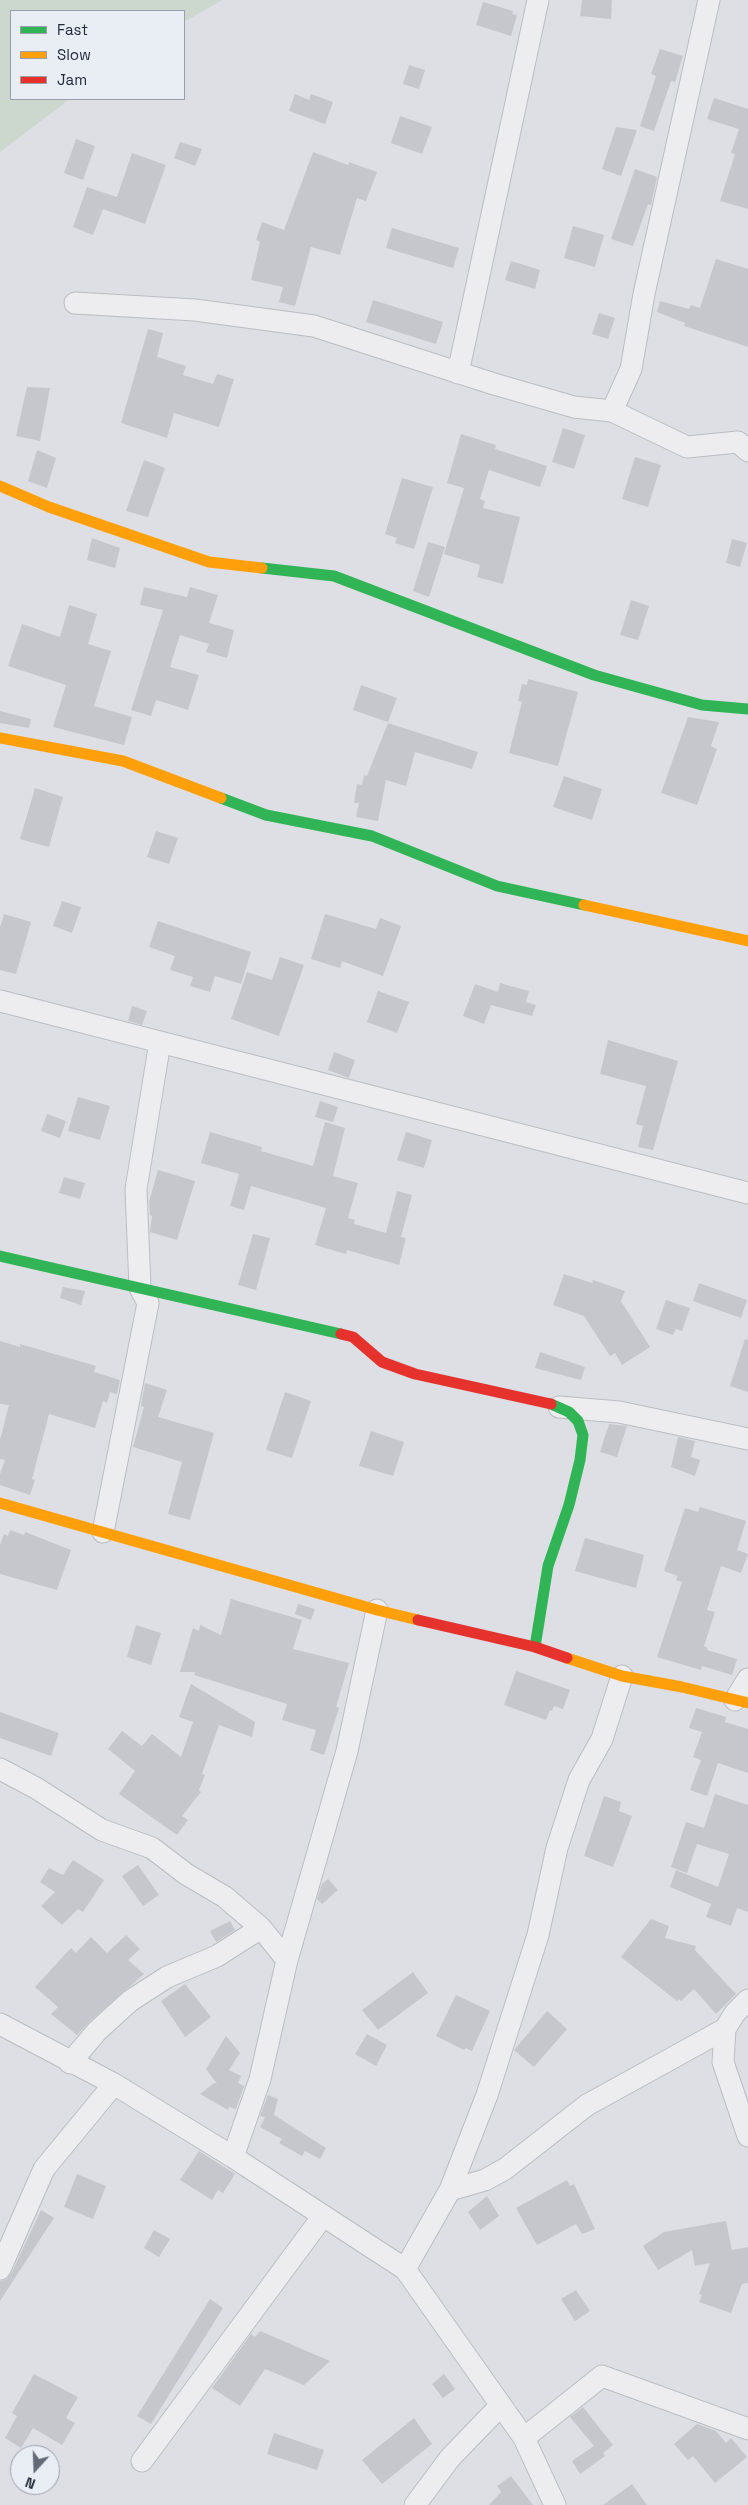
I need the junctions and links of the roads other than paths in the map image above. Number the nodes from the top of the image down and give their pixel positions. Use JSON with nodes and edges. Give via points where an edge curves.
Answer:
{"nodes":[{"id":1,"x":538,"y":0,"type":"edge"},
{"id":2,"x":709,"y":0,"type":"edge"},
{"id":3,"x":75,"y":303,"type":"dead end"},
{"id":4,"x":458,"y":373,"type":"junction"},
{"id":5,"x":612,"y":411,"type":"junction"},
{"id":6,"x":748,"y":451,"type":"edge"},
{"id":7,"x":0,"y":486,"type":"edge"},
{"id":8,"x":748,"y":709,"type":"edge"},
{"id":9,"x":0,"y":738,"type":"edge"},
{"id":10,"x":748,"y":941,"type":"edge"},
{"id":11,"x":0,"y":1001,"type":"edge"},
{"id":12,"x":160,"y":1042,"type":"junction"},
{"id":13,"x":748,"y":1193,"type":"edge"},
{"id":14,"x":0,"y":1256,"type":"edge"},
{"id":15,"x":140,"y":1288,"type":"junction"},
{"id":16,"x":558,"y":1407,"type":"junction"},
{"id":17,"x":748,"y":1439,"type":"edge"},
{"id":18,"x":0,"y":1503,"type":"edge"},
{"id":19,"x":103,"y":1532,"type":"junction"},
{"id":20,"x":377,"y":1610,"type":"junction"},
{"id":21,"x":535,"y":1647,"type":"junction"},
{"id":22,"x":622,"y":1676,"type":"junction"},
{"id":23,"x":748,"y":1679,"type":"edge"},
{"id":24,"x":741,"y":1701,"type":"edge"},
{"id":25,"x":0,"y":1769,"type":"edge"},
{"id":26,"x":261,"y":1928,"type":"junction"},
{"id":27,"x":287,"y":1960,"type":"junction"},
{"id":28,"x":748,"y":2000,"type":"edge"},
{"id":29,"x":0,"y":2024,"type":"edge"},
{"id":30,"x":725,"y":2029,"type":"junction"},
{"id":31,"x":70,"y":2063,"type":"junction"},
{"id":32,"x":114,"y":2084,"type":"junction"},
{"id":33,"x":748,"y":2136,"type":"edge"},
{"id":34,"x":233,"y":2157,"type":"junction"},
{"id":35,"x":450,"y":2190,"type":"junction"},
{"id":36,"x":323,"y":2216,"type":"junction"},
{"id":37,"x":0,"y":2268,"type":"edge"},
{"id":38,"x":405,"y":2269,"type":"junction"},
{"id":39,"x":502,"y":2405,"type":"junction"},
{"id":40,"x":748,"y":2429,"type":"edge"},
{"id":41,"x":524,"y":2438,"type":"junction"},
{"id":42,"x":142,"y":2461,"type":"dead end"},
{"id":43,"x":415,"y":2505,"type":"edge"},
{"id":44,"x":556,"y":2505,"type":"edge"}],
"edges":[{"from":1,"to":4,"type":"street"},
{"from":2,"to":5,"type":"street","via":[[644,294],[631,369]]},
{"from":3,"to":4,"type":"street","via":[[195,310],[314,326]]},
{"from":4,"to":5,"type":"street","via":[[574,408]]},
{"from":5,"to":6,"type":"street","via":[[687,447],[738,442]]},
{"from":7,"to":8,"type":"street","via":[[49,507],[209,562],[334,576],[594,675],[702,705]]},
{"from":9,"to":10,"type":"street","via":[[123,761],[266,815],[372,836],[497,886]]},
{"from":11,"to":12,"type":"street"},
{"from":12,"to":13,"type":"street"},
{"from":12,"to":15,"type":"street","via":[[136,1190]]},
{"from":14,"to":15,"type":"street"},
{"from":15,"to":16,"type":"street","via":[[353,1337],[382,1362],[415,1374],[546,1401]]},
{"from":15,"to":19,"type":"street","via":[[148,1303]]},
{"from":16,"to":17,"type":"street","via":[[619,1412]]},
{"from":16,"to":21,"type":"street","via":[[578,1421],[582,1443],[569,1505],[548,1566]]},
{"from":18,"to":19,"type":"street"},
{"from":19,"to":20,"type":"street"},
{"from":20,"to":21,"type":"street"},
{"from":20,"to":27,"type":"street","via":[[347,1751]]},
{"from":21,"to":22,"type":"street"},
{"from":22,"to":24,"type":"street"},
{"from":22,"to":35,"type":"street","via":[[602,1739],[579,1780],[557,1848],[538,1935],[523,1983],[487,2095]]},
{"from":23,"to":24,"type":"street"},
{"from":25,"to":26,"type":"street","via":[[102,1830],[152,1848],[186,1874],[225,1897]]},
{"from":26,"to":27,"type":"street"},
{"from":26,"to":31,"type":"street","via":[[217,1956],[167,1977],[130,2001]]},
{"from":27,"to":34,"type":"street","via":[[260,2078]]},
{"from":28,"to":30,"type":"street"},
{"from":29,"to":31,"type":"street"},
{"from":30,"to":33,"type":"street","via":[[723,2062]]},
{"from":30,"to":35,"type":"street","via":[[587,2105],[505,2169],[485,2180]]},
{"from":31,"to":32,"type":"street"},
{"from":32,"to":34,"type":"street"},
{"from":32,"to":37,"type":"street","via":[[44,2169]]},
{"from":34,"to":36,"type":"street"},
{"from":35,"to":38,"type":"street"},
{"from":36,"to":38,"type":"street"},
{"from":36,"to":42,"type":"street"},
{"from":38,"to":39,"type":"street"},
{"from":39,"to":41,"type":"street"},
{"from":39,"to":43,"type":"street","via":[[450,2458]]},
{"from":40,"to":41,"type":"street","via":[[602,2376]]},
{"from":41,"to":44,"type":"street"}]}
